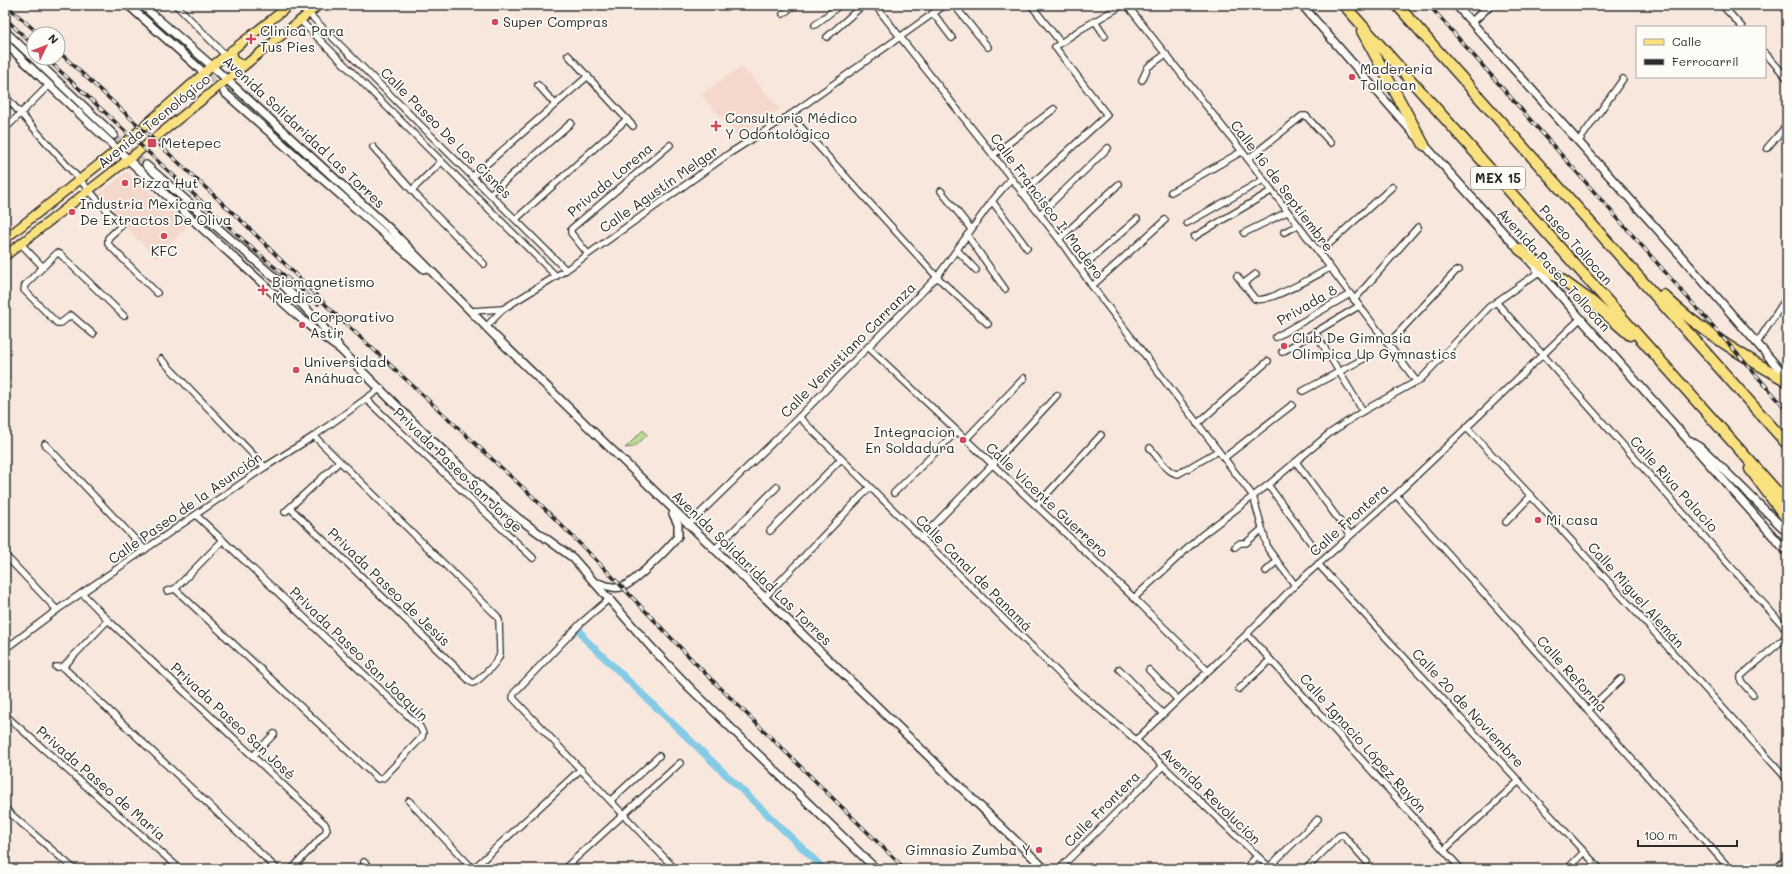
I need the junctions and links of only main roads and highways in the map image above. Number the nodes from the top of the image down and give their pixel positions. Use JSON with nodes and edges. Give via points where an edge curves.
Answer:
{"nodes":[{"id":1,"x":128,"y":5,"type":"edge"},
{"id":2,"x":142,"y":5,"type":"edge"},
{"id":3,"x":290,"y":5,"type":"edge"},
{"id":4,"x":319,"y":5,"type":"edge"},
{"id":5,"x":1302,"y":5,"type":"edge"},
{"id":6,"x":1344,"y":5,"type":"edge"},
{"id":7,"x":1397,"y":5,"type":"edge"},
{"id":8,"x":1452,"y":5,"type":"edge"},
{"id":9,"x":1456,"y":5,"type":"edge"},
{"id":10,"x":1490,"y":5,"type":"edge"},
{"id":11,"x":1462,"y":12,"type":"junction"},
{"id":12,"x":1355,"y":17,"type":"junction"},
{"id":13,"x":1472,"y":22,"type":"junction"},
{"id":14,"x":5,"y":31,"type":"edge"},
{"id":15,"x":5,"y":42,"type":"edge"},
{"id":16,"x":232,"y":50,"type":"junction"},
{"id":17,"x":212,"y":66,"type":"junction"},
{"id":18,"x":243,"y":66,"type":"junction"},
{"id":19,"x":202,"y":70,"type":"tunnel mouth"},
{"id":20,"x":226,"y":79,"type":"junction"},
{"id":21,"x":224,"y":92,"type":"tunnel mouth"},
{"id":22,"x":114,"y":135,"type":"tunnel mouth"},
{"id":23,"x":1424,"y":145,"type":"junction"},
{"id":24,"x":117,"y":150,"type":"junction"},
{"id":25,"x":128,"y":160,"type":"junction"},
{"id":26,"x":146,"y":165,"type":"tunnel mouth"},
{"id":27,"x":1593,"y":225,"type":"junction"},
{"id":28,"x":5,"y":239,"type":"edge"},
{"id":29,"x":1519,"y":249,"type":"junction"},
{"id":30,"x":5,"y":256,"type":"edge"},
{"id":31,"x":444,"y":284,"type":"junction"},
{"id":32,"x":340,"y":349,"type":"junction"},
{"id":33,"x":1652,"y":352,"type":"junction"},
{"id":34,"x":1787,"y":379,"type":"edge"},
{"id":35,"x":1683,"y":435,"type":"junction"},
{"id":36,"x":1731,"y":441,"type":"junction"},
{"id":37,"x":1787,"y":444,"type":"edge"},
{"id":38,"x":666,"y":503,"type":"junction"},
{"id":39,"x":1787,"y":503,"type":"edge"},
{"id":40,"x":1787,"y":519,"type":"edge"},
{"id":41,"x":1787,"y":532,"type":"edge"},
{"id":42,"x":1787,"y":552,"type":"edge"},
{"id":43,"x":596,"y":583,"type":"junction"},
{"id":44,"x":1787,"y":860,"type":"edge"},
{"id":45,"x":876,"y":869,"type":"edge"},
{"id":46,"x":1045,"y":869,"type":"edge"},
{"id":47,"x":1777,"y":869,"type":"edge"}],
"edges":[{"from":1,"to":19,"type":"main road","name":"Avenida Solidaridad Las Torres"},
{"from":2,"to":17,"type":"main road","name":"Avenida Solidaridad Las Torres"},
{"from":3,"to":16,"type":"main road","name":"Avenida Tecnológico"},
{"from":4,"to":18,"type":"main road","name":"Avenida Tecnológico"},
{"from":5,"to":23,"type":"main road","name":"Avenida Paseo Tollocan"},
{"from":6,"to":12,"type":"highway","name":"Paseo Tollocan","number":"MEX 15"},
{"from":7,"to":27,"type":"highway","name":"Paseo Tollocan","number":"MEX 15"},
{"from":8,"to":11,"type":"main road"},
{"from":9,"to":11,"type":"main road"},
{"from":10,"to":13,"type":"main road"},
{"from":11,"to":13,"type":"main road"},
{"from":12,"to":23,"type":"highway"},
{"from":12,"to":33,"type":"highway","name":"Paseo Tollocan","number":"MEX 15"},
{"from":13,"to":34,"type":"main road"},
{"from":14,"to":22,"type":"main road"},
{"from":15,"to":24,"type":"main road"},
{"from":16,"to":17,"type":"main road","name":"Avenida Tecnológico"},
{"from":16,"to":18,"type":"main road","via":[[234,61]]},
{"from":17,"to":20,"type":"main road","name":"Avenida Solidaridad Las Torres"},
{"from":17,"to":24,"type":"main road","name":"Avenida Tecnológico"},
{"from":18,"to":20,"type":"main road","name":"Avenida Tecnológico"},
{"from":20,"to":25,"type":"main road","name":"Avenida Tecnológico"},
{"from":20,"to":31,"type":"main road","name":"Avenida Solidaridad Las Torres","via":[[390,229]]},
{"from":21,"to":31,"type":"main road","name":"Avenida Solidaridad Las Torres","via":[[415,262]]},
{"from":23,"to":29,"type":"main road","name":"Avenida Paseo Tollocan"},
{"from":24,"to":25,"type":"main road"},
{"from":24,"to":28,"type":"main road","name":"Avenida Tecnológico"},
{"from":25,"to":30,"type":"main road","name":"Avenida Tecnológico"},
{"from":25,"to":32,"type":"main road"},
{"from":26,"to":32,"type":"main road","via":[[287,289],[318,321]]},
{"from":27,"to":34,"type":"highway","via":[[1696,324],[1737,353]]},
{"from":27,"to":37,"type":"highway","name":"Paseo Tollocan","number":"MEX 15"},
{"from":29,"to":33,"type":"highway","via":[[1591,301]]},
{"from":29,"to":35,"type":"main road","name":"Avenida Paseo Tollocan"},
{"from":31,"to":38,"type":"main road","name":"Avenida Solidaridad Las Torres"},
{"from":32,"to":43,"type":"main road","via":[[489,494],[518,518],[562,548]]},
{"from":33,"to":36,"type":"highway","name":"Paseo Tollocan","number":"MEX 15"},
{"from":35,"to":41,"type":"main road","via":[[1706,452]]},
{"from":35,"to":42,"type":"main road","name":"Avenida Paseo Tollocan"},
{"from":36,"to":39,"type":"highway","name":"Paseo Tollocan","number":"MEX 15"},
{"from":36,"to":40,"type":"highway"},
{"from":38,"to":43,"type":"main road","via":[[678,524],[679,532],[675,540],[623,587]]},
{"from":38,"to":46,"type":"main road","name":"Avenida Solidaridad Las Torres"},
{"from":43,"to":45,"type":"main road","via":[[690,688]]},
{"from":44,"to":47,"type":"main road"}]}
